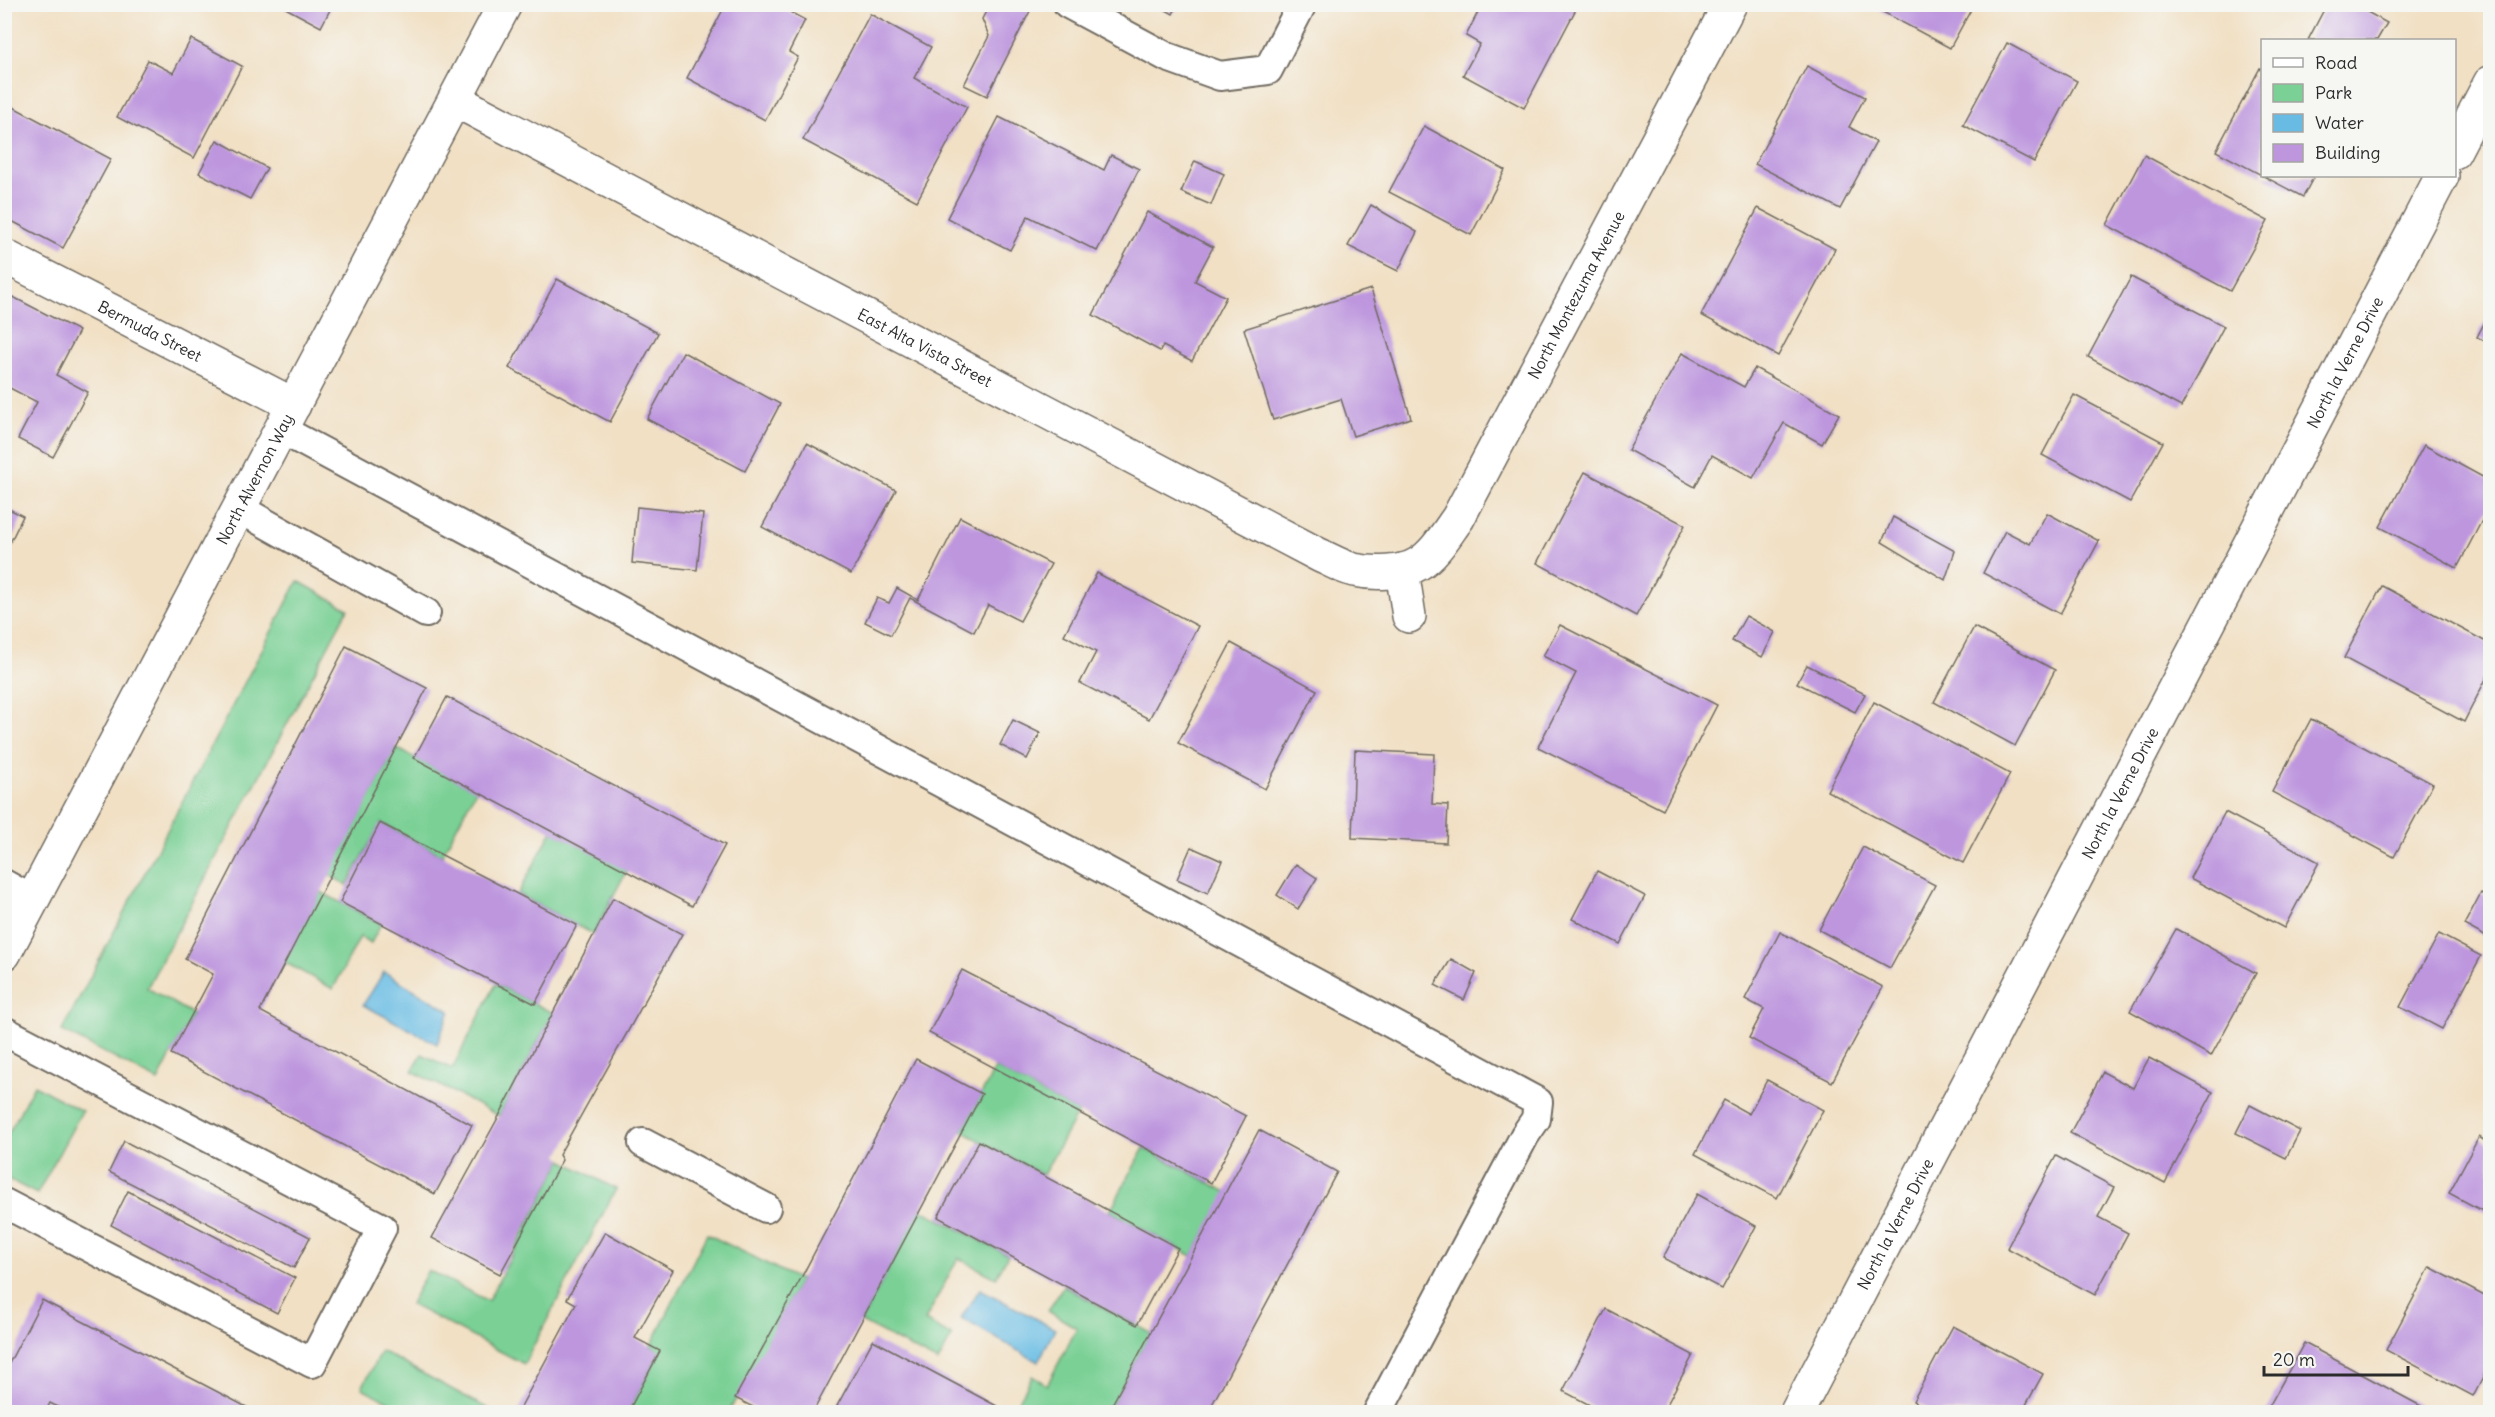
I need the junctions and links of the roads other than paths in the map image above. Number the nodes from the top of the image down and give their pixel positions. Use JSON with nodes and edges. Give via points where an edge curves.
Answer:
{"nodes":[{"id":1,"x":505,"y":4,"type":"edge"},
{"id":2,"x":1068,"y":4,"type":"edge"},
{"id":3,"x":1302,"y":4,"type":"edge"},
{"id":4,"x":1730,"y":4,"type":"edge"},
{"id":5,"x":2490,"y":83,"type":"edge"},
{"id":6,"x":455,"y":99,"type":"junction"},
{"id":7,"x":2456,"y":148,"type":"edge"},
{"id":8,"x":2441,"y":177,"type":"edge"},
{"id":9,"x":4,"y":256,"type":"edge"},
{"id":10,"x":288,"y":417,"type":"junction"},
{"id":11,"x":240,"y":509,"type":"junction"},
{"id":12,"x":1402,"y":570,"type":"junction"},
{"id":13,"x":426,"y":613,"type":"dead end"},
{"id":14,"x":1409,"y":616,"type":"dead end"},
{"id":15,"x":4,"y":884,"type":"edge"},
{"id":16,"x":33,"y":900,"type":"junction"},
{"id":17,"x":4,"y":954,"type":"edge"},
{"id":18,"x":4,"y":1031,"type":"edge"},
{"id":19,"x":643,"y":1143,"type":"dead end"},
{"id":20,"x":4,"y":1203,"type":"edge"},
{"id":21,"x":766,"y":1208,"type":"dead end"},
{"id":22,"x":1378,"y":1413,"type":"edge"},
{"id":23,"x":1797,"y":1413,"type":"edge"}],
"edges":[{"from":1,"to":6,"type":"street","name":"North Alvernon Way"},
{"from":2,"to":3,"type":"lane","via":[[1167,57],[1220,76],[1268,70]]},
{"from":4,"to":12,"type":"street","name":"North Montezuma Avenue","via":[[1458,518],[1418,565]]},
{"from":5,"to":7,"type":"street"},
{"from":6,"to":10,"type":"street","name":"North Alvernon Way"},
{"from":6,"to":12,"type":"street","name":"East Alta Vista Street","via":[[1319,555],[1353,570]]},
{"from":8,"to":23,"type":"street","name":"North la Verne Drive"},
{"from":9,"to":10,"type":"street","name":"Bermuda Street"},
{"from":10,"to":11,"type":"street","name":"North Alvernon Way"},
{"from":10,"to":22,"type":"lane","via":[[1538,1102],[1536,1119]]},
{"from":11,"to":13,"type":"lane"},
{"from":11,"to":16,"type":"street","name":"North Alvernon Way"},
{"from":12,"to":14,"type":"street"},
{"from":15,"to":16,"type":"lane"},
{"from":16,"to":17,"type":"street","name":"North Alvernon Way"},
{"from":18,"to":20,"type":"lane","via":[[382,1228],[312,1363]]},
{"from":19,"to":21,"type":"lane"}]}
